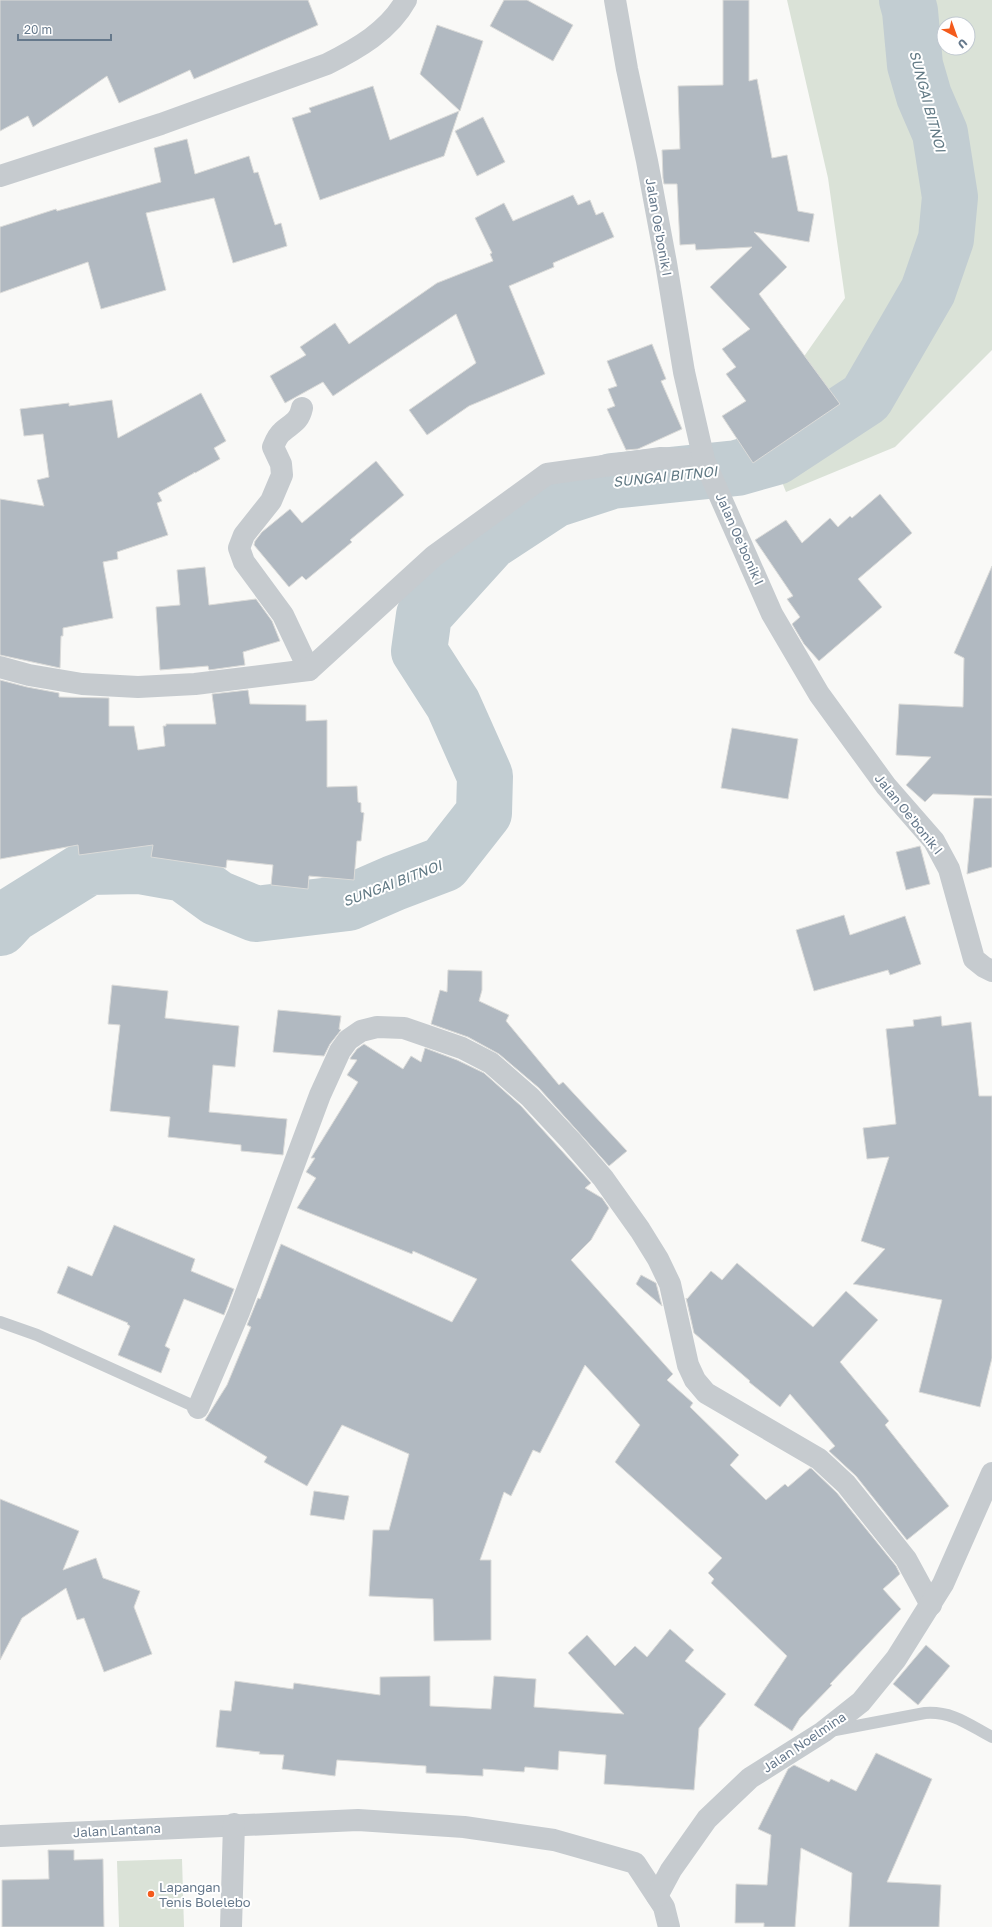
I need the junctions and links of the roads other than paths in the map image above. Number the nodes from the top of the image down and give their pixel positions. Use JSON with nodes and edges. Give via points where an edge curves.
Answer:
{"nodes":[{"id":1,"x":406,"y":0,"type":"edge"},
{"id":2,"x":615,"y":0,"type":"edge"},
{"id":3,"x":0,"y":176,"type":"edge"},
{"id":4,"x":302,"y":408,"type":"dead end"},
{"id":5,"x":704,"y":460,"type":"junction"},
{"id":6,"x":0,"y":668,"type":"edge"},
{"id":7,"x":308,"y":670,"type":"junction"},
{"id":8,"x":992,"y":971,"type":"edge"},
{"id":9,"x":0,"y":1322,"type":"edge"},
{"id":10,"x":198,"y":1408,"type":"joint"},
{"id":11,"x":992,"y":1473,"type":"edge"},
{"id":12,"x":930,"y":1605,"type":"junction"},
{"id":13,"x":823,"y":1732,"type":"junction"},
{"id":14,"x":992,"y":1737,"type":"edge"},
{"id":15,"x":234,"y":1824,"type":"junction"},
{"id":16,"x":0,"y":1836,"type":"edge"},
{"id":17,"x":657,"y":1896,"type":"junction"},
{"id":18,"x":231,"y":1927,"type":"edge"},
{"id":19,"x":669,"y":1927,"type":"edge"}],
"edges":[{"from":1,"to":3,"type":"street","via":[[391,20],[374,36],[327,64],[161,124]]},
{"from":2,"to":5,"type":"street","name":"Jalan Oe'bonik I","via":[[665,256],[684,372]]},
{"from":4,"to":7,"type":"street","via":[[301,416],[281,432],[273,446],[281,464],[282,475],[272,501],[244,536],[239,548],[244,562],[283,615]]},
{"from":5,"to":7,"type":"street","via":[[661,458],[547,474],[434,556]]},
{"from":5,"to":8,"type":"street","name":"Jalan Oe'bonik I","via":[[772,614],[820,694],[886,786],[943,855],[974,959]]},
{"from":6,"to":7,"type":"street","via":[[82,684],[138,687],[195,684]]},
{"from":9,"to":10,"type":"lane","via":[[37,1335]]},
{"from":10,"to":12,"type":"street","via":[[239,1312],[320,1095],[340,1051],[348,1040],[361,1031],[377,1027],[404,1028],[462,1048],[491,1063],[530,1097],[571,1141],[603,1178],[658,1259],[670,1284],[688,1366],[695,1380],[706,1393],[819,1459],[846,1484],[906,1559]]},
{"from":11,"to":12,"type":"street","name":"Jalan Noelmina","via":[[944,1584]]},
{"from":12,"to":13,"type":"street","name":"Jalan Noelmina","via":[[896,1659],[861,1702]]},
{"from":13,"to":14,"type":"lane","via":[[939,1712],[952,1715]]},
{"from":13,"to":17,"type":"street","name":"Jalan Noelmina","via":[[750,1778],[707,1819],[671,1870]]},
{"from":15,"to":16,"type":"street","name":"Jalan Lantana"},
{"from":15,"to":17,"type":"street","name":"Jalan Lantana","via":[[358,1820],[464,1826],[554,1840],[635,1863]]},
{"from":15,"to":18,"type":"street"},
{"from":17,"to":19,"type":"street","name":"Jalan Lantana","via":[[664,1906]]}]}
